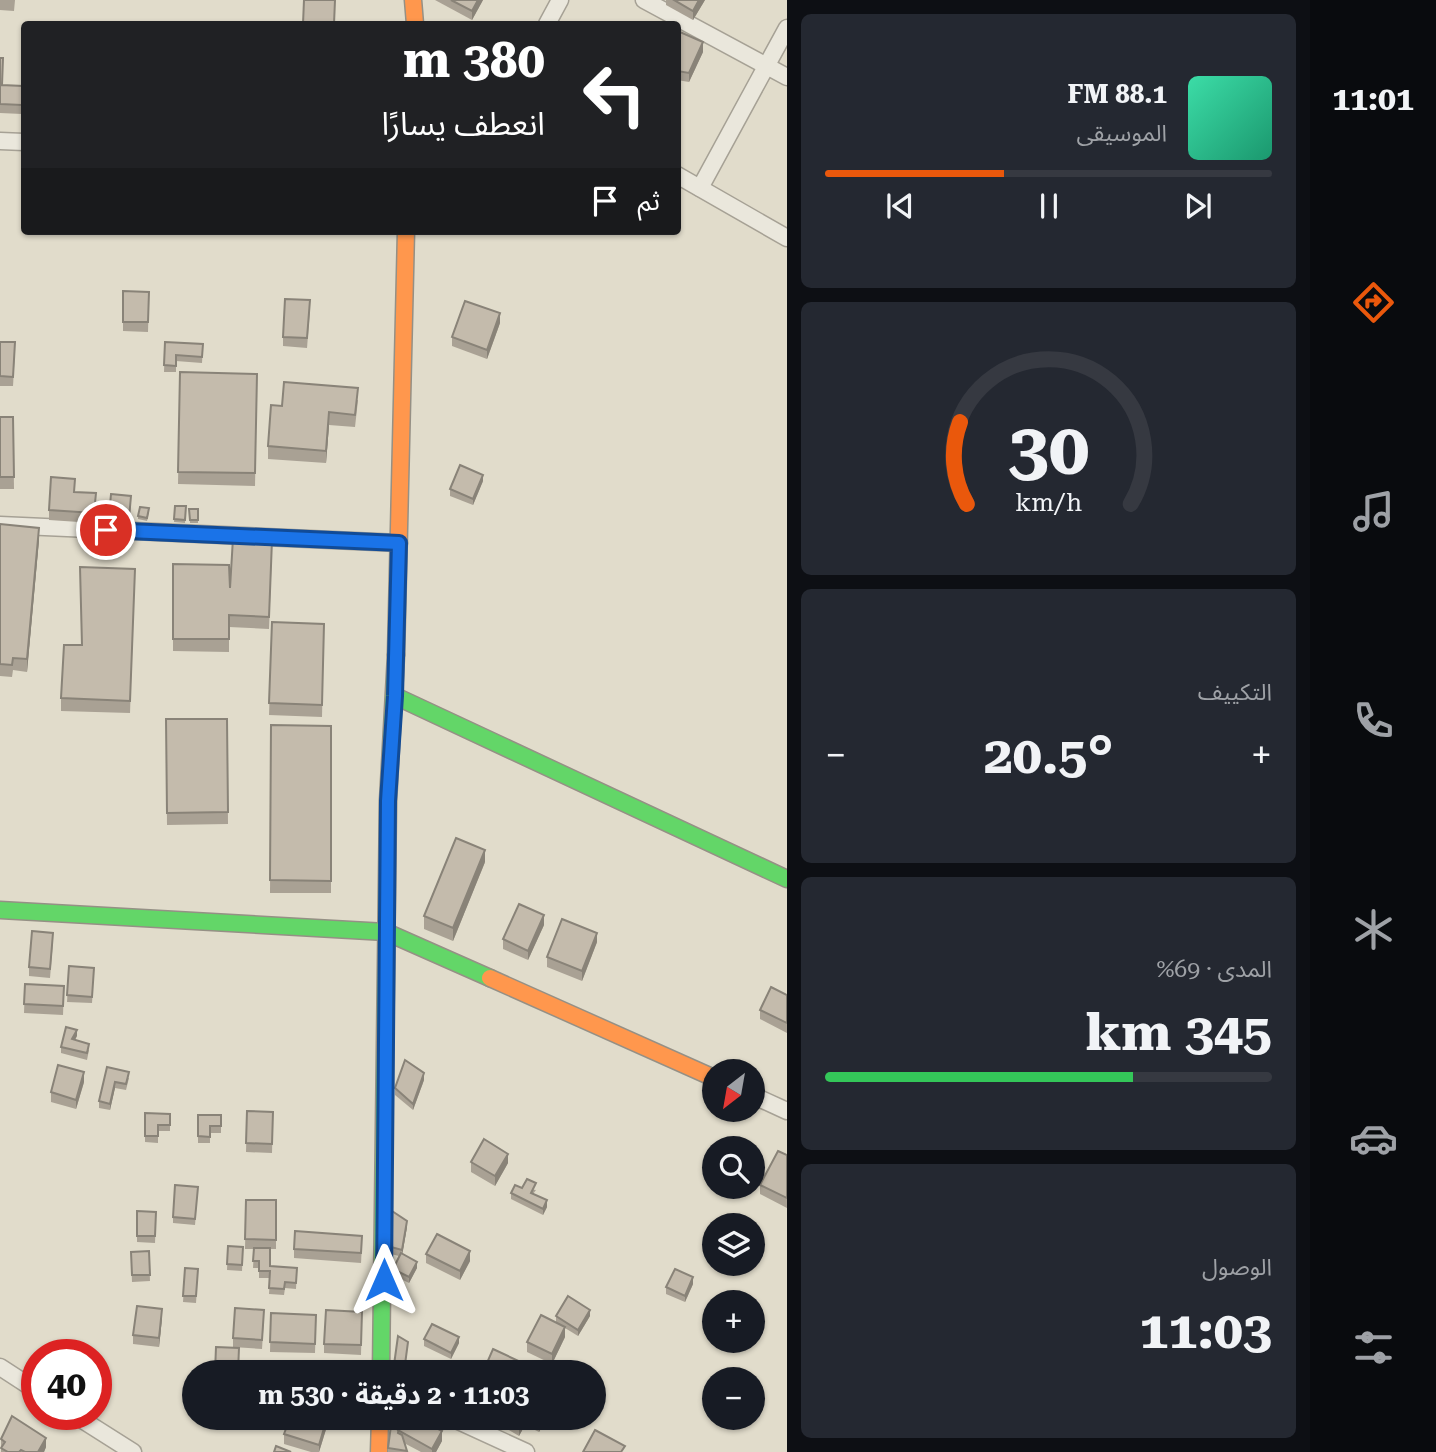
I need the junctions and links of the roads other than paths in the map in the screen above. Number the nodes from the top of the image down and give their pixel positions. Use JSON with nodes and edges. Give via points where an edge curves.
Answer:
{"nodes":[{"id":1,"x":414,"y":0,"type":"edge"},
{"id":2,"x":560,"y":0,"type":"edge"},
{"id":3,"x":644,"y":0,"type":"edge"},
{"id":4,"x":415,"y":21,"type":"edge"},
{"id":5,"x":549,"y":21,"type":"edge"},
{"id":6,"x":787,"y":28,"type":"edge"},
{"id":7,"x":766,"y":66,"type":"junction"},
{"id":8,"x":787,"y":77,"type":"edge"},
{"id":9,"x":0,"y":141,"type":"edge"},
{"id":10,"x":21,"y":142,"type":"edge"},
{"id":11,"x":681,"y":177,"type":"edge"},
{"id":12,"x":700,"y":188,"type":"junction"},
{"id":13,"x":406,"y":235,"type":"edge"},
{"id":14,"x":787,"y":238,"type":"edge"},
{"id":15,"x":0,"y":525,"type":"edge"},
{"id":16,"x":399,"y":543,"type":"junction"},
{"id":17,"x":395,"y":696,"type":"junction"},
{"id":18,"x":787,"y":880,"type":"edge"},
{"id":19,"x":0,"y":910,"type":"edge"},
{"id":20,"x":386,"y":932,"type":"junction"},
{"id":21,"x":702,"y":1073,"type":"edge"},
{"id":22,"x":765,"y":1102,"type":"edge"},
{"id":23,"x":787,"y":1111,"type":"edge"},
{"id":24,"x":381,"y":1360,"type":"edge"},
{"id":25,"x":0,"y":1367,"type":"edge"},
{"id":26,"x":21,"y":1381,"type":"edge"},
{"id":27,"x":98,"y":1430,"type":"edge"},
{"id":28,"x":380,"y":1430,"type":"edge"},
{"id":29,"x":478,"y":1430,"type":"edge"},
{"id":30,"x":133,"y":1452,"type":"edge"},
{"id":31,"x":379,"y":1452,"type":"edge"},
{"id":32,"x":526,"y":1452,"type":"edge"}],
"edges":[{"from":1,"to":4,"type":"street"},
{"from":2,"to":5,"type":"street"},
{"from":3,"to":7,"type":"street"},
{"from":6,"to":7,"type":"street"},
{"from":7,"to":8,"type":"street"},
{"from":7,"to":12,"type":"street"},
{"from":9,"to":10,"type":"street"},
{"from":11,"to":12,"type":"street"},
{"from":12,"to":14,"type":"street"},
{"from":13,"to":16,"type":"street"},
{"from":15,"to":16,"type":"street"},
{"from":16,"to":17,"type":"street"},
{"from":17,"to":18,"type":"street"},
{"from":17,"to":20,"type":"street"},
{"from":19,"to":20,"type":"street"},
{"from":20,"to":21,"type":"street"},
{"from":20,"to":24,"type":"street"},
{"from":22,"to":23,"type":"street"},
{"from":25,"to":26,"type":"street"},
{"from":27,"to":30,"type":"street"},
{"from":28,"to":31,"type":"street"},
{"from":29,"to":32,"type":"street"}]}
